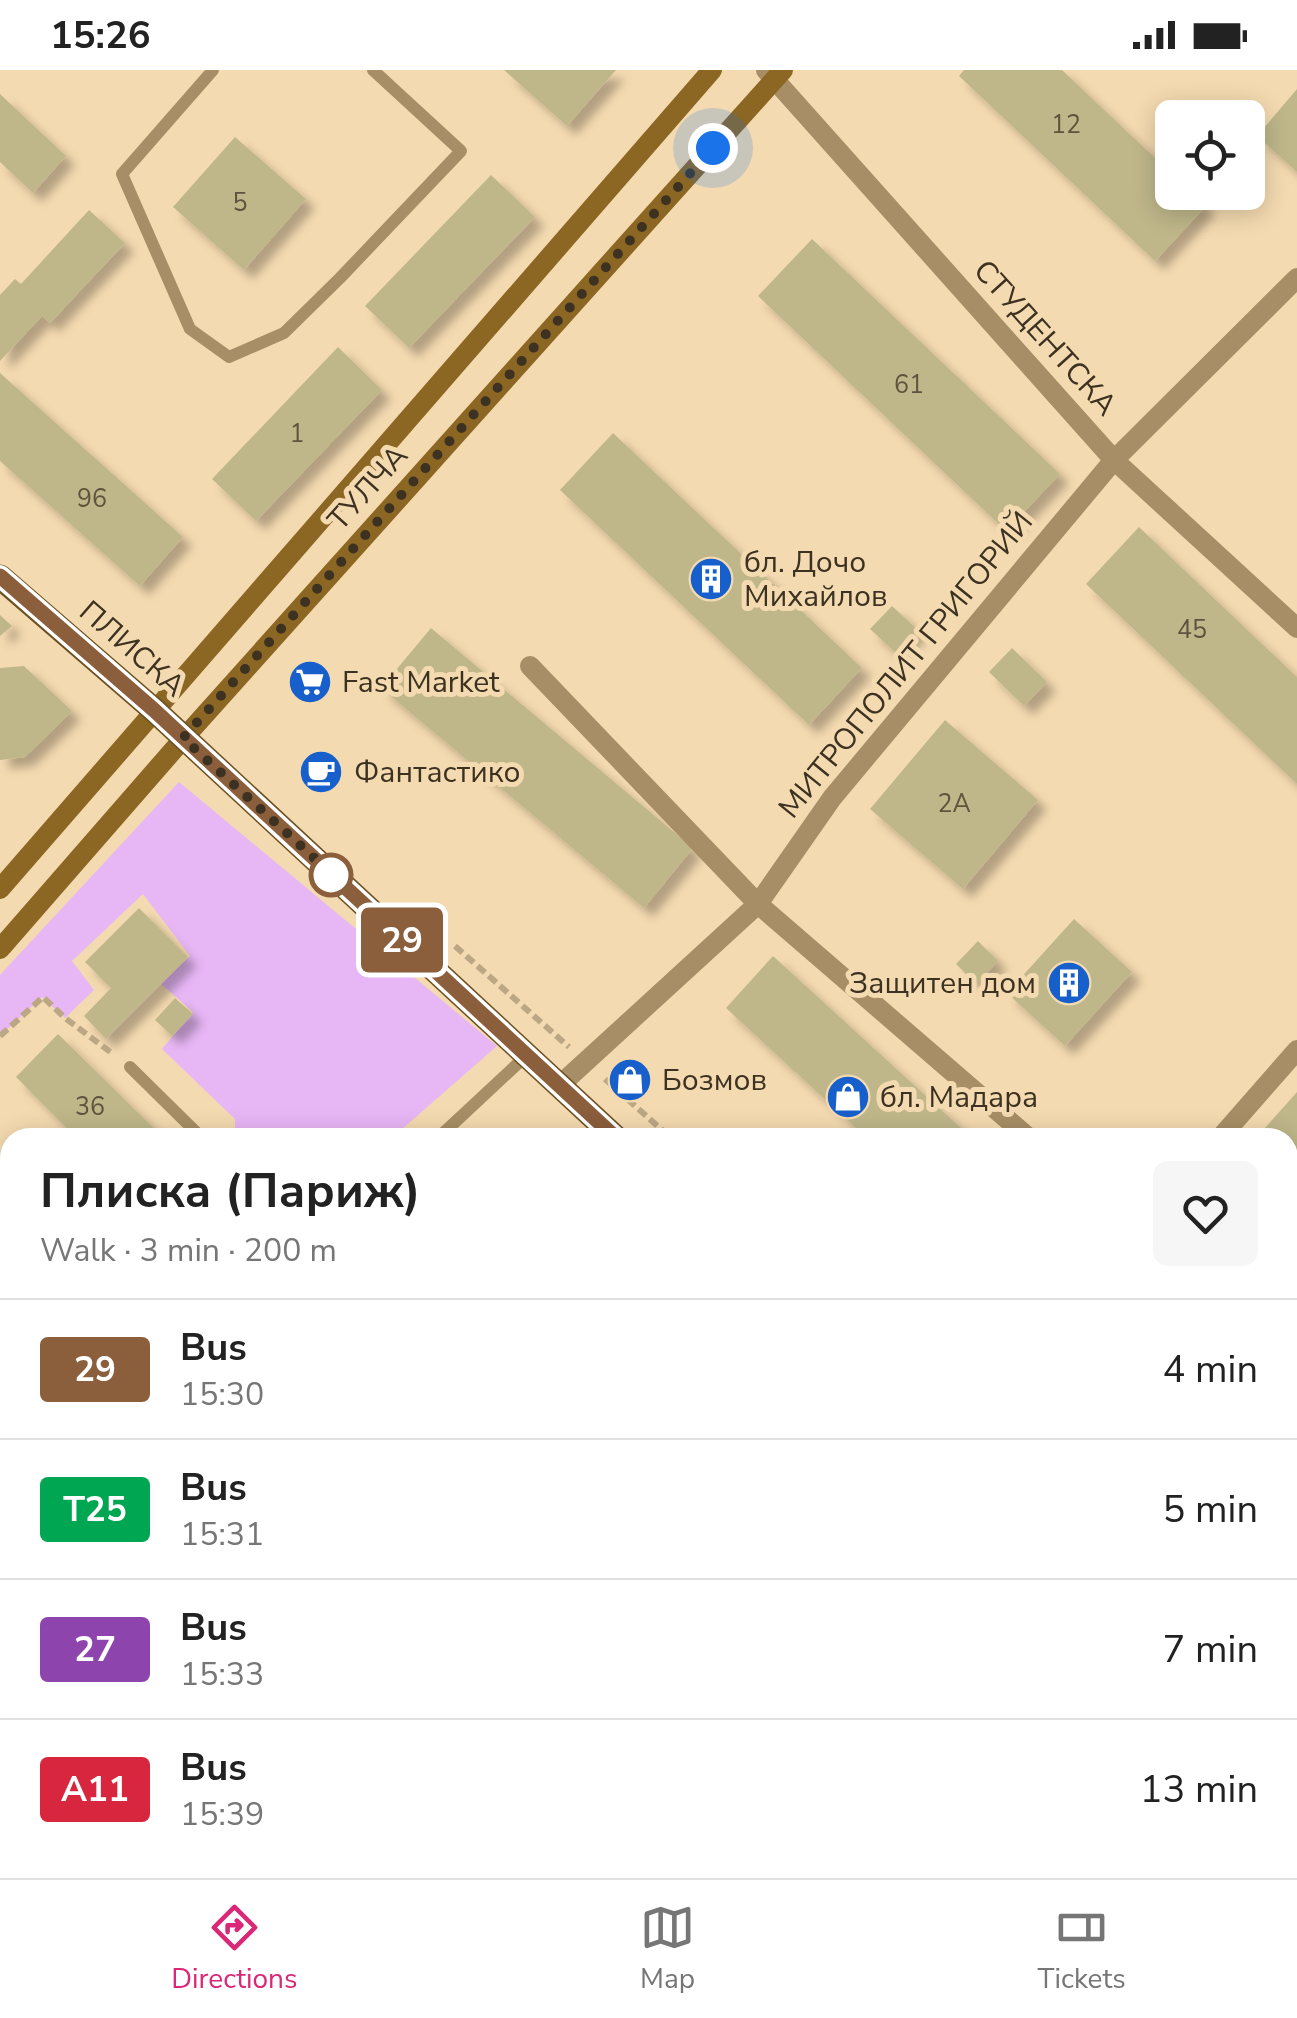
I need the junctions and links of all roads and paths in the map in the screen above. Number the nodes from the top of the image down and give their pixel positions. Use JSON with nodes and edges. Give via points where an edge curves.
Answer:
{"nodes":[{"id":1,"x":212,"y":70,"type":"edge"},
{"id":2,"x":374,"y":70,"type":"edge"},
{"id":3,"x":712,"y":70,"type":"edge"},
{"id":4,"x":775,"y":73,"type":"edge"},
{"id":5,"x":1297,"y":278,"type":"edge"},
{"id":6,"x":1114,"y":460,"type":"junction"},
{"id":7,"x":0,"y":576,"type":"edge"},
{"id":8,"x":1297,"y":628,"type":"edge"},
{"id":9,"x":530,"y":666,"type":"dead end"},
{"id":10,"x":154,"y":710,"type":"junction"},
{"id":11,"x":183,"y":738,"type":"junction"},
{"id":12,"x":0,"y":889,"type":"edge"},
{"id":13,"x":758,"y":904,"type":"junction"},
{"id":14,"x":454,"y":944,"type":"dead end"},
{"id":15,"x":0,"y":949,"type":"edge"},
{"id":16,"x":0,"y":1036,"type":"edge"},
{"id":17,"x":570,"y":1047,"type":"dead end"},
{"id":18,"x":1297,"y":1050,"type":"edge"},
{"id":19,"x":527,"y":1055,"type":"junction"},
{"id":20,"x":130,"y":1067,"type":"joint"},
{"id":21,"x":599,"y":1073,"type":"dead end"},
{"id":22,"x":559,"y":1086,"type":"junction"},
{"id":23,"x":192,"y":1128,"type":"edge"},
{"id":24,"x":449,"y":1128,"type":"edge"},
{"id":25,"x":605,"y":1128,"type":"edge"},
{"id":26,"x":660,"y":1128,"type":"edge"},
{"id":27,"x":1018,"y":1128,"type":"edge"},
{"id":28,"x":1229,"y":1128,"type":"edge"}],
"edges":[{"from":1,"to":2,"type":"lane","via":[[122,174],[190,329],[229,357],[284,333],[461,151]]},
{"from":3,"to":10,"type":"main road","name":"ТУЛЧА"},
{"from":4,"to":6,"type":"street","name":"СТУДЕНТСКА"},
{"from":4,"to":11,"type":"main road","name":"ТУЛЧА"},
{"from":5,"to":6,"type":"street","name":"МИТРОПОЛИТ ГРИГОРИЙ"},
{"from":6,"to":8,"type":"street","name":"СТУДЕНТСКА"},
{"from":6,"to":13,"type":"street","name":"МИТРОПОЛИТ ГРИГОРИЙ","via":[[832,798]]},
{"from":7,"to":10,"type":"main road","name":"ПЛИСКА"},
{"from":9,"to":13,"type":"street"},
{"from":10,"to":11,"type":"main road","name":"ПЛИСКА"},
{"from":10,"to":12,"type":"main road","name":"ТУЛЧА"},
{"from":11,"to":15,"type":"main road","name":"ТУЛЧА"},
{"from":11,"to":19,"type":"main road","name":"ПЛИСКА"},
{"from":13,"to":22,"type":"street","name":"МИТРОПОЛИТ ГРИГОРИЙ"},
{"from":13,"to":27,"type":"street"},
{"from":14,"to":17,"type":"path"},
{"from":16,"to":20,"type":"path","via":[[42,997]]},
{"from":18,"to":28,"type":"street"},
{"from":19,"to":22,"type":"main road","name":"ПЛИСКА"},
{"from":19,"to":24,"type":"lane"},
{"from":20,"to":23,"type":"lane"},
{"from":21,"to":26,"type":"path"},
{"from":22,"to":25,"type":"main road","name":"ПЛИСКА"}]}
